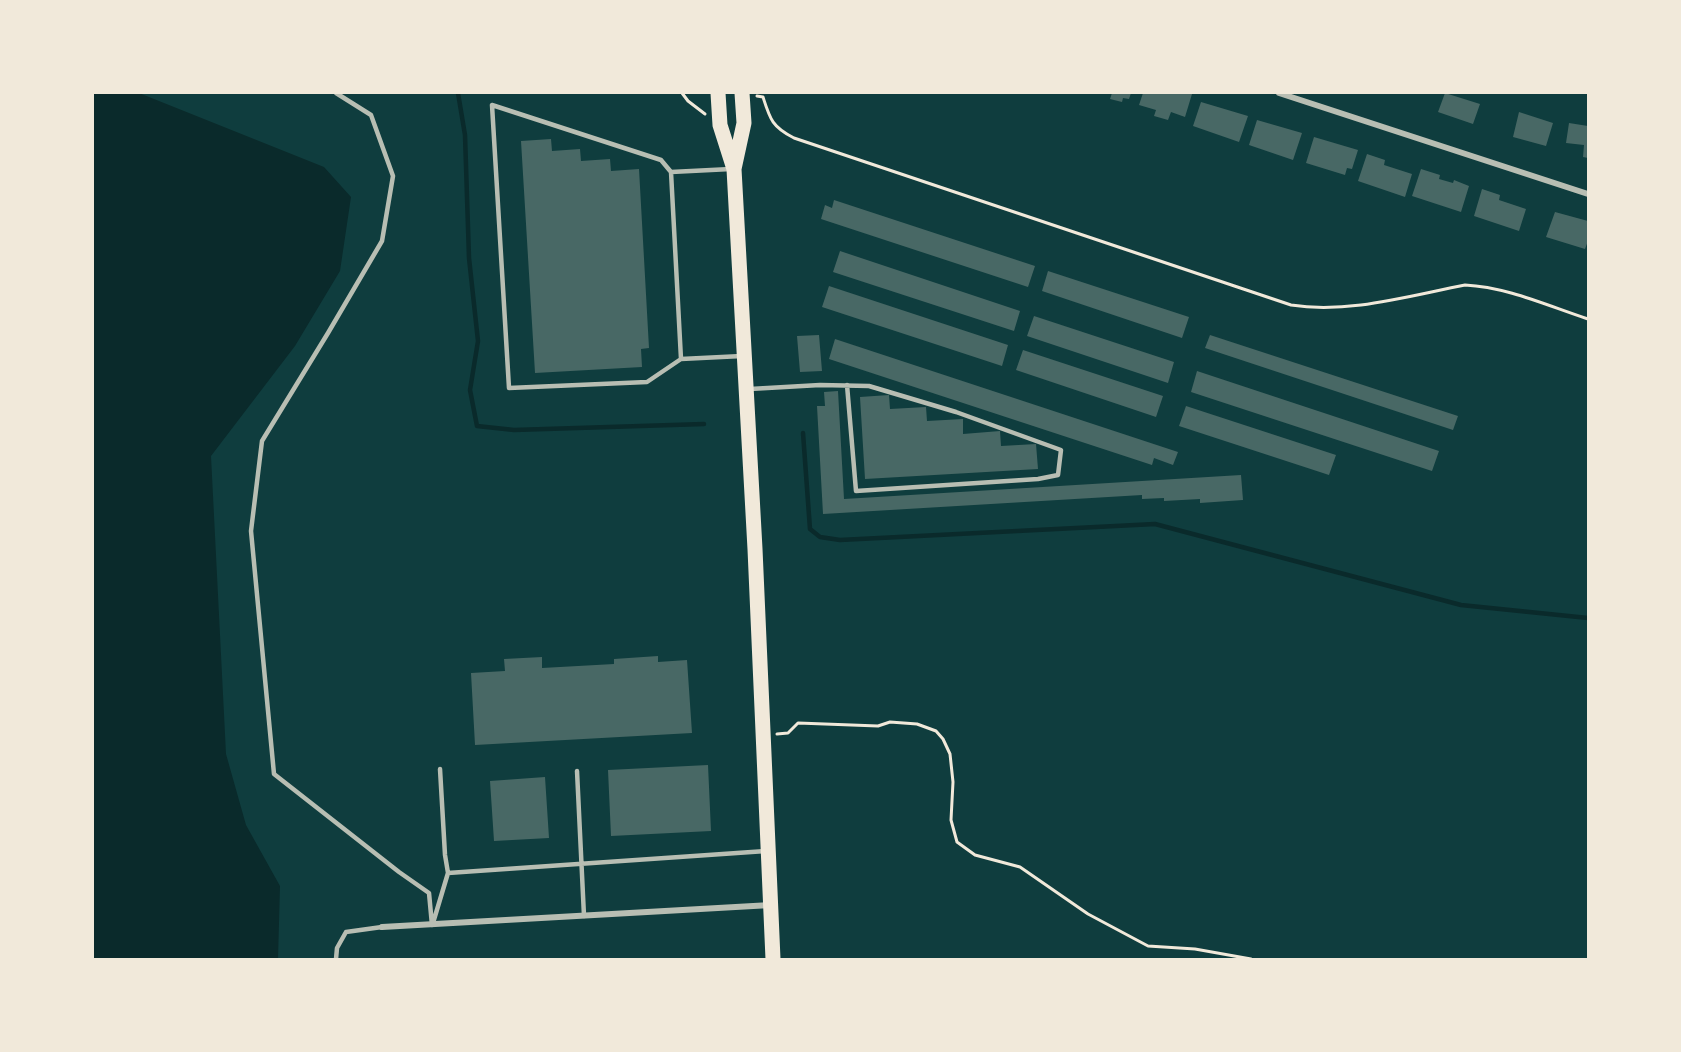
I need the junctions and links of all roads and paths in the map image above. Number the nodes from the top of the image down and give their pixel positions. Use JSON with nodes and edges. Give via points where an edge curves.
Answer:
{"nodes":[{"id":1,"x":336,"y":93,"type":"edge"},
{"id":2,"x":682,"y":93,"type":"edge"},
{"id":3,"x":718,"y":93,"type":"edge"},
{"id":4,"x":1279,"y":93,"type":"edge"},
{"id":5,"x":749,"y":94,"type":"edge"},
{"id":6,"x":720,"y":125,"type":"junction"},
{"id":7,"x":734,"y":169,"type":"junction"},
{"id":8,"x":671,"y":172,"type":"junction"},
{"id":9,"x":1588,"y":194,"type":"edge"},
{"id":10,"x":1588,"y":319,"type":"edge"},
{"id":11,"x":745,"y":356,"type":"junction"},
{"id":12,"x":681,"y":359,"type":"junction"},
{"id":13,"x":847,"y":385,"type":"junction"},
{"id":14,"x":747,"y":389,"type":"junction"},
{"id":15,"x":763,"y":735,"type":"junction"},
{"id":16,"x":440,"y":769,"type":"dead end"},
{"id":17,"x":577,"y":771,"type":"dead end"},
{"id":18,"x":768,"y":850,"type":"junction"},
{"id":19,"x":582,"y":864,"type":"junction"},
{"id":20,"x":448,"y":873,"type":"junction"},
{"id":21,"x":771,"y":905,"type":"junction"},
{"id":22,"x":584,"y":916,"type":"junction"},
{"id":23,"x":432,"y":925,"type":"junction"},
{"id":24,"x":382,"y":927,"type":"joint"},
{"id":25,"x":336,"y":959,"type":"edge"},
{"id":26,"x":773,"y":959,"type":"edge"},
{"id":27,"x":1251,"y":959,"type":"edge"}],
"edges":[{"from":1,"to":23,"type":"lane","via":[[371,115],[393,176],[382,240],[262,441],[251,531],[274,774],[429,893]]},
{"from":2,"to":6,"type":"path"},
{"from":3,"to":6,"type":"main road"},
{"from":4,"to":9,"type":"street"},
{"from":5,"to":7,"type":"main road"},
{"from":5,"to":10,"type":"path","via":[[764,97],[771,121],[794,138],[1291,305],[1341,307],[1465,285],[1501,290]]},
{"from":6,"to":7,"type":"main road"},
{"from":7,"to":8,"type":"lane"},
{"from":7,"to":11,"type":"main road"},
{"from":8,"to":12,"type":"lane"},
{"from":8,"to":12,"type":"lane","via":[[661,160],[492,105],[509,388],[647,382]]},
{"from":11,"to":12,"type":"lane"},
{"from":11,"to":14,"type":"main road"},
{"from":13,"to":13,"type":"lane","via":[[869,386],[956,412],[1061,450],[1058,476],[856,491]]},
{"from":13,"to":14,"type":"lane"},
{"from":14,"to":15,"type":"main road"},
{"from":15,"to":18,"type":"main road"},
{"from":15,"to":27,"type":"path","via":[[788,732],[798,723],[878,726],[890,722],[917,724],[936,731],[950,754],[951,820],[957,842],[975,855],[1020,867],[1088,914],[1148,946]]},
{"from":16,"to":20,"type":"lane"},
{"from":17,"to":19,"type":"lane"},
{"from":18,"to":19,"type":"lane"},
{"from":18,"to":21,"type":"main road"},
{"from":19,"to":20,"type":"lane"},
{"from":19,"to":22,"type":"lane"},
{"from":20,"to":23,"type":"lane"},
{"from":21,"to":22,"type":"street"},
{"from":21,"to":26,"type":"main road"},
{"from":22,"to":23,"type":"street"},
{"from":23,"to":24,"type":"street"},
{"from":24,"to":25,"type":"lane","via":[[346,932]]}]}
